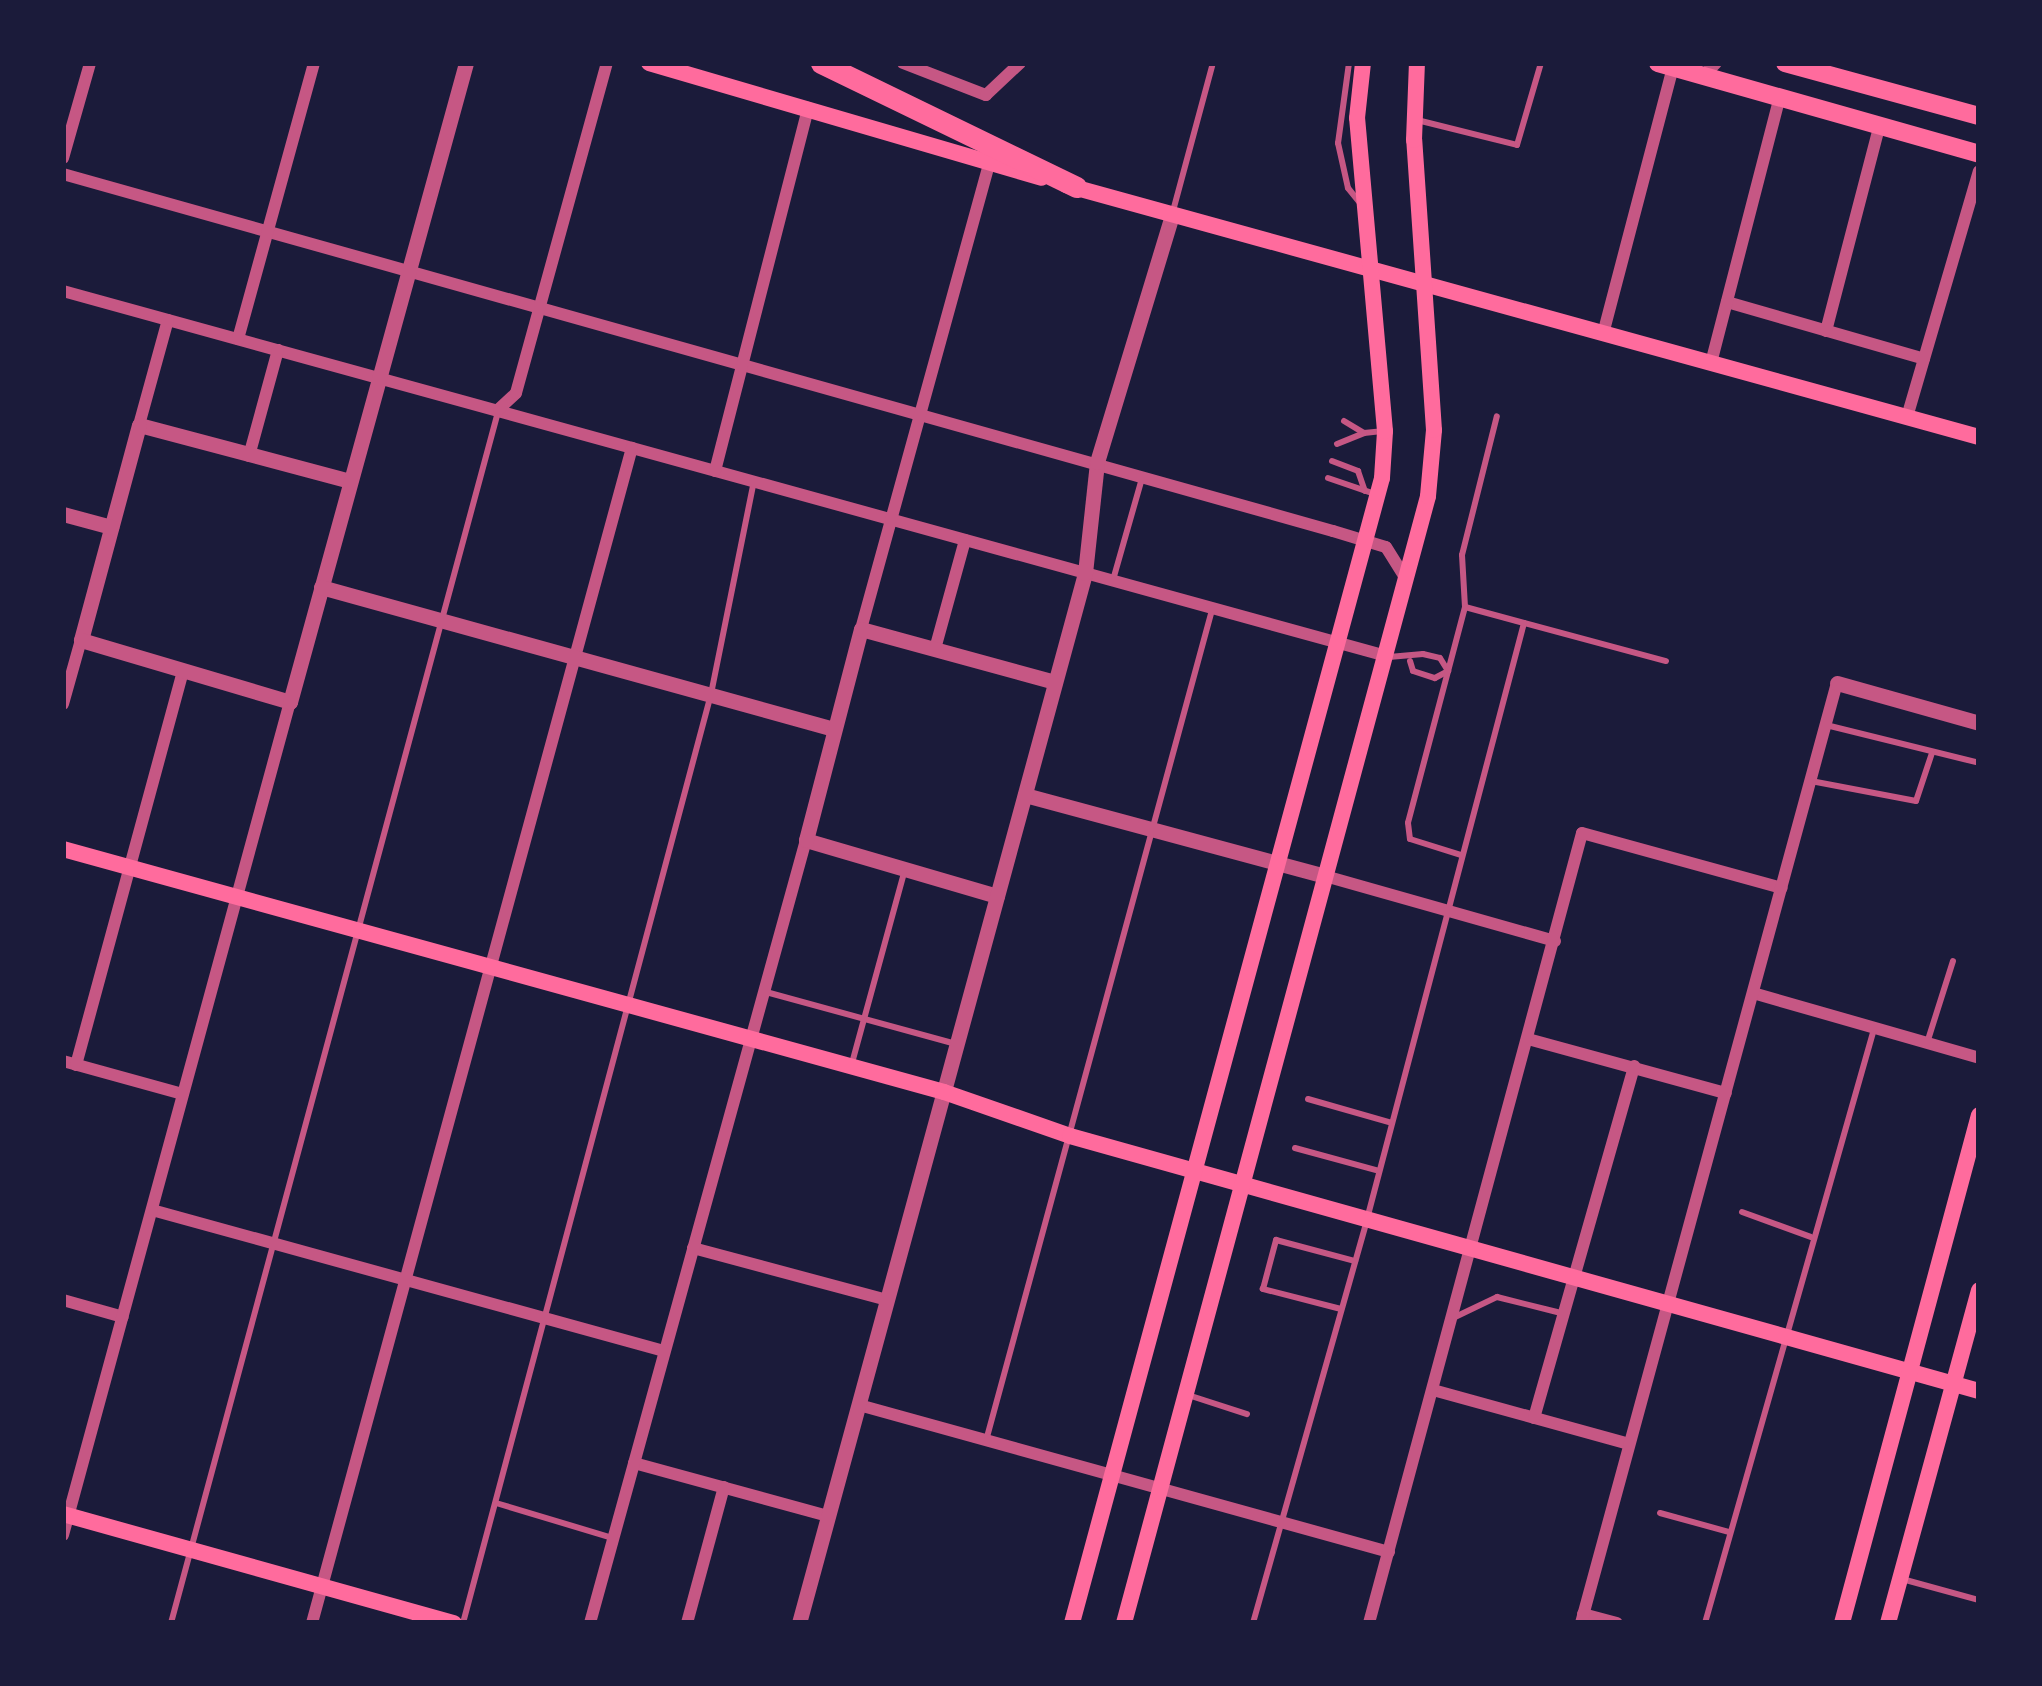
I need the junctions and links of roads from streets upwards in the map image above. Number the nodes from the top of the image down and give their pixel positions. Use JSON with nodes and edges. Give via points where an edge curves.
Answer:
{"nodes":[{"id":1,"x":90,"y":63,"type":"edge"},
{"id":2,"x":314,"y":63,"type":"edge"},
{"id":3,"x":466,"y":63,"type":"edge"},
{"id":4,"x":608,"y":63,"type":"edge"},
{"id":5,"x":649,"y":63,"type":"edge"},
{"id":6,"x":821,"y":63,"type":"edge"},
{"id":7,"x":903,"y":63,"type":"edge"},
{"id":8,"x":1020,"y":63,"type":"edge"},
{"id":9,"x":1363,"y":63,"type":"edge"},
{"id":10,"x":1417,"y":63,"type":"edge"},
{"id":11,"x":1785,"y":63,"type":"edge"},
{"id":12,"x":1665,"y":65,"type":"edge"},
{"id":13,"x":1710,"y":70,"type":"edge"},
{"id":14,"x":1780,"y":97,"type":"junction"},
{"id":15,"x":808,"y":108,"type":"junction"},
{"id":16,"x":1979,"y":116,"type":"edge"},
{"id":17,"x":1880,"y":124,"type":"junction"},
{"id":18,"x":1979,"y":154,"type":"edge"},
{"id":19,"x":63,"y":158,"type":"edge"},
{"id":20,"x":989,"y":164,"type":"junction"},
{"id":21,"x":1979,"y":171,"type":"edge"},
{"id":22,"x":63,"y":174,"type":"edge"},
{"id":23,"x":1076,"y":187,"type":"junction"},
{"id":24,"x":1172,"y":214,"type":"junction"},
{"id":25,"x":267,"y":231,"type":"junction"},
{"id":26,"x":1370,"y":268,"type":"junction"},
{"id":27,"x":408,"y":269,"type":"junction"},
{"id":28,"x":1424,"y":281,"type":"junction"},
{"id":29,"x":63,"y":291,"type":"edge"},
{"id":30,"x":1727,"y":302,"type":"junction"},
{"id":31,"x":539,"y":305,"type":"junction"},
{"id":32,"x":168,"y":320,"type":"junction"},
{"id":33,"x":1826,"y":331,"type":"junction"},
{"id":34,"x":1604,"y":334,"type":"junction"},
{"id":35,"x":238,"y":339,"type":"junction"},
{"id":36,"x":278,"y":350,"type":"junction"},
{"id":37,"x":1924,"y":359,"type":"junction"},
{"id":38,"x":742,"y":361,"type":"junction"},
{"id":39,"x":1711,"y":363,"type":"junction"},
{"id":40,"x":378,"y":378,"type":"junction"},
{"id":41,"x":500,"y":409,"type":"junction"},
{"id":42,"x":921,"y":410,"type":"junction"},
{"id":43,"x":1907,"y":417,"type":"junction"},
{"id":44,"x":139,"y":425,"type":"junction"},
{"id":45,"x":1979,"y":437,"type":"edge"},
{"id":46,"x":632,"y":448,"type":"junction"},
{"id":47,"x":249,"y":456,"type":"junction"},
{"id":48,"x":1096,"y":462,"type":"junction"},
{"id":49,"x":715,"y":470,"type":"junction"},
{"id":50,"x":350,"y":481,"type":"junction"},
{"id":51,"x":63,"y":514,"type":"edge"},
{"id":52,"x":891,"y":519,"type":"junction"},
{"id":53,"x":111,"y":527,"type":"junction"},
{"id":54,"x":965,"y":539,"type":"junction"},
{"id":55,"x":1365,"y":541,"type":"junction"},
{"id":56,"x":1085,"y":572,"type":"junction"},
{"id":57,"x":1405,"y":578,"type":"junction"},
{"id":58,"x":322,"y":587,"type":"junction"},
{"id":59,"x":861,"y":629,"type":"junction"},
{"id":60,"x":81,"y":640,"type":"junction"},
{"id":61,"x":1336,"y":643,"type":"junction"},
{"id":62,"x":935,"y":649,"type":"junction"},
{"id":63,"x":1383,"y":656,"type":"junction"},
{"id":64,"x":575,"y":657,"type":"junction"},
{"id":65,"x":183,"y":672,"type":"junction"},
{"id":66,"x":1055,"y":682,"type":"junction"},
{"id":67,"x":1837,"y":683,"type":"joint"},
{"id":68,"x":290,"y":702,"type":"junction"},
{"id":69,"x":63,"y":704,"type":"edge"},
{"id":70,"x":1979,"y":723,"type":"edge"},
{"id":71,"x":834,"y":729,"type":"junction"},
{"id":72,"x":1025,"y":795,"type":"junction"},
{"id":73,"x":806,"y":840,"type":"junction"},
{"id":74,"x":63,"y":849,"type":"edge"},
{"id":75,"x":1275,"y":864,"type":"junction"},
{"id":76,"x":130,"y":868,"type":"junction"},
{"id":77,"x":1325,"y":876,"type":"junction"},
{"id":78,"x":1782,"y":888,"type":"junction"},
{"id":79,"x":997,"y":896,"type":"junction"},
{"id":80,"x":237,"y":897,"type":"junction"},
{"id":81,"x":1555,"y":940,"type":"junction"},
{"id":82,"x":490,"y":967,"type":"junction"},
{"id":83,"x":1754,"y":993,"type":"junction"},
{"id":84,"x":750,"y":1038,"type":"junction"},
{"id":85,"x":1528,"y":1039,"type":"junction"},
{"id":86,"x":1979,"y":1058,"type":"edge"},
{"id":87,"x":70,"y":1063,"type":"edge"},
{"id":88,"x":1634,"y":1066,"type":"junction"},
{"id":89,"x":944,"y":1092,"type":"junction"},
{"id":90,"x":1726,"y":1093,"type":"junction"},
{"id":91,"x":183,"y":1094,"type":"junction"},
{"id":92,"x":1979,"y":1115,"type":"edge"},
{"id":93,"x":1194,"y":1170,"type":"junction"},
{"id":94,"x":1241,"y":1183,"type":"junction"},
{"id":95,"x":152,"y":1210,"type":"junction"},
{"id":96,"x":693,"y":1248,"type":"junction"},
{"id":97,"x":1472,"y":1248,"type":"junction"},
{"id":98,"x":1575,"y":1277,"type":"junction"},
{"id":99,"x":405,"y":1280,"type":"junction"},
{"id":100,"x":1979,"y":1290,"type":"edge"},
{"id":101,"x":63,"y":1300,"type":"edge"},
{"id":102,"x":886,"y":1300,"type":"junction"},
{"id":103,"x":1670,"y":1304,"type":"junction"},
{"id":104,"x":123,"y":1317,"type":"junction"},
{"id":105,"x":664,"y":1351,"type":"junction"},
{"id":106,"x":1910,"y":1372,"type":"junction"},
{"id":107,"x":1953,"y":1384,"type":"junction"},
{"id":108,"x":1433,"y":1390,"type":"junction"},
{"id":109,"x":1979,"y":1391,"type":"edge"},
{"id":110,"x":859,"y":1405,"type":"junction"},
{"id":111,"x":1534,"y":1418,"type":"junction"},
{"id":112,"x":1629,"y":1444,"type":"junction"},
{"id":113,"x":634,"y":1463,"type":"junction"},
{"id":114,"x":1111,"y":1475,"type":"junction"},
{"id":115,"x":724,"y":1487,"type":"junction"},
{"id":116,"x":1159,"y":1490,"type":"junction"},
{"id":117,"x":66,"y":1515,"type":"edge"},
{"id":118,"x":828,"y":1516,"type":"junction"},
{"id":119,"x":63,"y":1535,"type":"edge"},
{"id":120,"x":1389,"y":1552,"type":"junction"},
{"id":121,"x":322,"y":1585,"type":"junction"},
{"id":122,"x":1582,"y":1618,"type":"edge"},
{"id":123,"x":312,"y":1623,"type":"edge"},
{"id":124,"x":454,"y":1623,"type":"edge"},
{"id":125,"x":590,"y":1623,"type":"edge"},
{"id":126,"x":687,"y":1623,"type":"edge"},
{"id":127,"x":799,"y":1623,"type":"edge"},
{"id":128,"x":1072,"y":1623,"type":"edge"},
{"id":129,"x":1124,"y":1623,"type":"edge"},
{"id":130,"x":1370,"y":1623,"type":"edge"},
{"id":131,"x":1617,"y":1623,"type":"edge"},
{"id":132,"x":1842,"y":1623,"type":"edge"},
{"id":133,"x":1888,"y":1623,"type":"edge"}],
"edges":[{"from":1,"to":19,"type":"street"},
{"from":2,"to":25,"type":"street"},
{"from":3,"to":27,"type":"street"},
{"from":4,"to":31,"type":"street"},
{"from":5,"to":15,"type":"main road"},
{"from":6,"to":23,"type":"highway"},
{"from":7,"to":8,"type":"street","via":[[986,94]]},
{"from":9,"to":26,"type":"main road","via":[[1357,118]]},
{"from":10,"to":28,"type":"main road"},
{"from":11,"to":16,"type":"main road"},
{"from":12,"to":13,"type":"main road"},
{"from":12,"to":34,"type":"street"},
{"from":13,"to":14,"type":"main road"},
{"from":14,"to":17,"type":"main road"},
{"from":14,"to":30,"type":"street"},
{"from":15,"to":20,"type":"main road"},
{"from":15,"to":38,"type":"street"},
{"from":17,"to":18,"type":"main road"},
{"from":17,"to":33,"type":"street"},
{"from":20,"to":23,"type":"main road"},
{"from":20,"to":42,"type":"street"},
{"from":21,"to":37,"type":"street"},
{"from":22,"to":25,"type":"street"},
{"from":23,"to":24,"type":"main road"},
{"from":24,"to":26,"type":"main road"},
{"from":24,"to":48,"type":"street"},
{"from":25,"to":27,"type":"street"},
{"from":25,"to":35,"type":"street"},
{"from":26,"to":28,"type":"main road"},
{"from":26,"to":55,"type":"main road","via":[[1385,431]]},
{"from":27,"to":31,"type":"street"},
{"from":27,"to":40,"type":"street"},
{"from":28,"to":34,"type":"main road"},
{"from":28,"to":57,"type":"main road","via":[[1434,430],[1428,496]]},
{"from":29,"to":32,"type":"street"},
{"from":30,"to":33,"type":"street"},
{"from":30,"to":39,"type":"street"},
{"from":31,"to":38,"type":"street"},
{"from":31,"to":41,"type":"street","via":[[515,393]]},
{"from":32,"to":35,"type":"street"},
{"from":32,"to":44,"type":"street"},
{"from":33,"to":37,"type":"street"},
{"from":34,"to":39,"type":"main road"},
{"from":35,"to":36,"type":"street"},
{"from":36,"to":40,"type":"street"},
{"from":36,"to":47,"type":"street"},
{"from":37,"to":43,"type":"street"},
{"from":38,"to":42,"type":"street"},
{"from":38,"to":49,"type":"street"},
{"from":39,"to":43,"type":"main road"},
{"from":40,"to":41,"type":"street"},
{"from":40,"to":50,"type":"street"},
{"from":41,"to":46,"type":"street"},
{"from":42,"to":48,"type":"street"},
{"from":42,"to":52,"type":"street"},
{"from":43,"to":45,"type":"main road"},
{"from":44,"to":47,"type":"street"},
{"from":44,"to":53,"type":"street"},
{"from":46,"to":49,"type":"street"},
{"from":46,"to":64,"type":"street"},
{"from":47,"to":50,"type":"street"},
{"from":48,"to":55,"type":"street"},
{"from":48,"to":56,"type":"street"},
{"from":49,"to":52,"type":"street"},
{"from":50,"to":58,"type":"street"},
{"from":51,"to":53,"type":"street"},
{"from":52,"to":54,"type":"street"},
{"from":52,"to":59,"type":"street"},
{"from":53,"to":60,"type":"street"},
{"from":54,"to":56,"type":"street"},
{"from":54,"to":62,"type":"street"},
{"from":55,"to":57,"type":"street","via":[[1400,559]]},
{"from":55,"to":61,"type":"main road"},
{"from":56,"to":61,"type":"street"},
{"from":56,"to":66,"type":"street"},
{"from":57,"to":63,"type":"main road"},
{"from":58,"to":64,"type":"street"},
{"from":58,"to":68,"type":"street"},
{"from":59,"to":62,"type":"street"},
{"from":59,"to":71,"type":"street"},
{"from":60,"to":65,"type":"street"},
{"from":60,"to":69,"type":"street"},
{"from":61,"to":63,"type":"street"},
{"from":61,"to":75,"type":"main road"},
{"from":62,"to":66,"type":"street"},
{"from":63,"to":77,"type":"main road"},
{"from":64,"to":71,"type":"street"},
{"from":64,"to":82,"type":"street"},
{"from":65,"to":68,"type":"street"},
{"from":65,"to":76,"type":"street"},
{"from":66,"to":72,"type":"street"},
{"from":67,"to":70,"type":"street"},
{"from":67,"to":78,"type":"street"},
{"from":68,"to":80,"type":"street"},
{"from":71,"to":73,"type":"street"},
{"from":72,"to":75,"type":"street"},
{"from":72,"to":79,"type":"street"},
{"from":73,"to":79,"type":"street"},
{"from":73,"to":84,"type":"street"},
{"from":74,"to":76,"type":"main road"},
{"from":75,"to":77,"type":"street"},
{"from":75,"to":93,"type":"main road"},
{"from":76,"to":80,"type":"main road"},
{"from":76,"to":87,"type":"street"},
{"from":77,"to":81,"type":"street"},
{"from":77,"to":94,"type":"main road"},
{"from":78,"to":81,"type":"street","via":[[1582,833]]},
{"from":78,"to":83,"type":"street"},
{"from":79,"to":89,"type":"street"},
{"from":80,"to":82,"type":"main road"},
{"from":80,"to":91,"type":"street"},
{"from":81,"to":85,"type":"street"},
{"from":82,"to":84,"type":"main road"},
{"from":82,"to":99,"type":"street"},
{"from":83,"to":86,"type":"street"},
{"from":83,"to":90,"type":"street"},
{"from":84,"to":89,"type":"main road"},
{"from":84,"to":96,"type":"street"},
{"from":85,"to":88,"type":"street"},
{"from":85,"to":97,"type":"street"},
{"from":87,"to":91,"type":"street"},
{"from":88,"to":90,"type":"street"},
{"from":88,"to":98,"type":"street"},
{"from":89,"to":93,"type":"main road"},
{"from":89,"to":102,"type":"street"},
{"from":90,"to":103,"type":"street"},
{"from":91,"to":95,"type":"street"},
{"from":92,"to":106,"type":"main road"},
{"from":93,"to":94,"type":"main road"},
{"from":93,"to":114,"type":"main road"},
{"from":94,"to":97,"type":"main road"},
{"from":94,"to":116,"type":"main road"},
{"from":95,"to":99,"type":"street"},
{"from":95,"to":104,"type":"street"},
{"from":96,"to":102,"type":"street"},
{"from":96,"to":105,"type":"street"},
{"from":97,"to":98,"type":"main road"},
{"from":97,"to":108,"type":"street"},
{"from":98,"to":103,"type":"main road"},
{"from":98,"to":111,"type":"street"},
{"from":99,"to":105,"type":"street"},
{"from":99,"to":121,"type":"street"},
{"from":100,"to":107,"type":"main road"},
{"from":101,"to":104,"type":"street"},
{"from":102,"to":110,"type":"street"},
{"from":103,"to":106,"type":"main road"},
{"from":103,"to":112,"type":"street"},
{"from":104,"to":117,"type":"street"},
{"from":105,"to":113,"type":"street"},
{"from":106,"to":107,"type":"main road"},
{"from":106,"to":132,"type":"main road"},
{"from":107,"to":109,"type":"main road"},
{"from":107,"to":133,"type":"main road"},
{"from":108,"to":111,"type":"street"},
{"from":108,"to":120,"type":"street"},
{"from":110,"to":114,"type":"street"},
{"from":110,"to":118,"type":"street"},
{"from":111,"to":112,"type":"street"},
{"from":112,"to":122,"type":"street"},
{"from":113,"to":115,"type":"street"},
{"from":113,"to":125,"type":"street"},
{"from":114,"to":116,"type":"street"},
{"from":114,"to":128,"type":"main road"},
{"from":115,"to":118,"type":"street"},
{"from":115,"to":126,"type":"street"},
{"from":116,"to":120,"type":"street"},
{"from":116,"to":129,"type":"main road"},
{"from":117,"to":119,"type":"street"},
{"from":117,"to":121,"type":"main road"},
{"from":118,"to":127,"type":"street"},
{"from":120,"to":130,"type":"street"},
{"from":121,"to":123,"type":"street"},
{"from":121,"to":124,"type":"main road"},
{"from":122,"to":131,"type":"street"}]}
